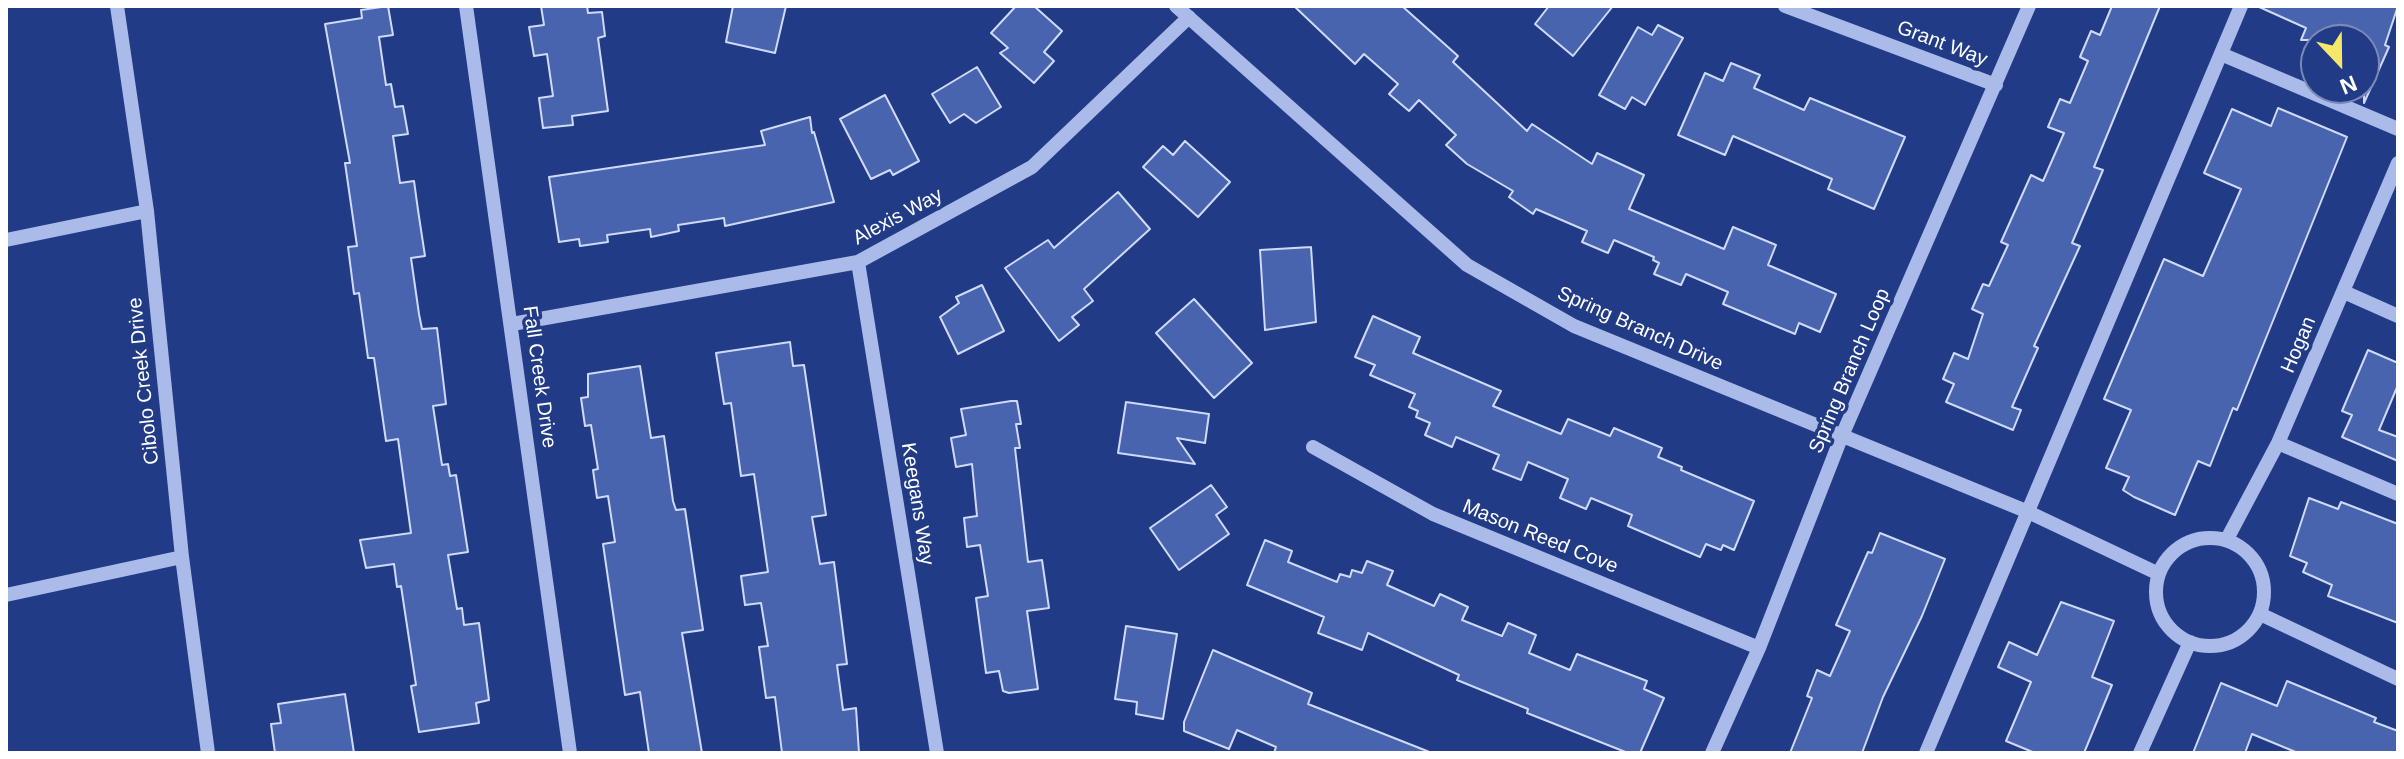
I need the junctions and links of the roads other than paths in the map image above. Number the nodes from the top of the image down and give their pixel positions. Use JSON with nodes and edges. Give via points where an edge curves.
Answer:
{"nodes":[{"id":1,"x":117,"y":6,"type":"edge"},
{"id":2,"x":466,"y":6,"type":"edge"},
{"id":3,"x":1176,"y":6,"type":"edge"},
{"id":4,"x":1785,"y":6,"type":"edge"},
{"id":5,"x":2029,"y":6,"type":"edge"},
{"id":6,"x":2241,"y":6,"type":"edge"},
{"id":7,"x":1189,"y":17,"type":"junction"},
{"id":8,"x":2221,"y":54,"type":"junction"},
{"id":9,"x":1996,"y":85,"type":"junction"},
{"id":10,"x":2398,"y":129,"type":"edge"},
{"id":11,"x":2398,"y":163,"type":"edge"},
{"id":12,"x":147,"y":211,"type":"junction"},
{"id":13,"x":6,"y":240,"type":"edge"},
{"id":14,"x":858,"y":262,"type":"junction"},
{"id":15,"x":2344,"y":292,"type":"junction"},
{"id":16,"x":2398,"y":316,"type":"edge"},
{"id":17,"x":512,"y":324,"type":"junction"},
{"id":18,"x":1841,"y":438,"type":"junction"},
{"id":19,"x":2278,"y":443,"type":"junction"},
{"id":20,"x":1313,"y":447,"type":"dead end"},
{"id":21,"x":2398,"y":494,"type":"edge"},
{"id":22,"x":2026,"y":511,"type":"junction"},
{"id":23,"x":2227,"y":539,"type":"junction"},
{"id":24,"x":182,"y":557,"type":"junction"},
{"id":25,"x":2159,"y":574,"type":"junction"},
{"id":26,"x":6,"y":595,"type":"edge"},
{"id":27,"x":2260,"y":614,"type":"junction"},
{"id":28,"x":2190,"y":642,"type":"junction"},
{"id":29,"x":1759,"y":648,"type":"junction"},
{"id":30,"x":2398,"y":679,"type":"edge"},
{"id":31,"x":208,"y":753,"type":"edge"},
{"id":32,"x":570,"y":753,"type":"edge"},
{"id":33,"x":937,"y":753,"type":"edge"},
{"id":34,"x":1712,"y":753,"type":"edge"},
{"id":35,"x":1926,"y":753,"type":"edge"},
{"id":36,"x":2140,"y":753,"type":"edge"}],
"edges":[{"from":1,"to":12,"type":"street","name":"Cibolo Creek Drive"},
{"from":2,"to":17,"type":"street","name":"Fall Creek Drive"},
{"from":3,"to":7,"type":"street","name":"Spring Branch Drive"},
{"from":4,"to":9,"type":"street","name":"Grant Way"},
{"from":5,"to":9,"type":"street","name":"Spring Branch Loop"},
{"from":6,"to":8,"type":"street"},
{"from":7,"to":14,"type":"street","name":"Alexis Way","via":[[1032,167]]},
{"from":7,"to":18,"type":"street","name":"Spring Branch Drive","via":[[1467,265],[1574,326]]},
{"from":8,"to":10,"type":"street"},
{"from":8,"to":22,"type":"street"},
{"from":9,"to":18,"type":"street","name":"Spring Branch Loop"},
{"from":11,"to":15,"type":"street","name":"Hogan"},
{"from":12,"to":13,"type":"street"},
{"from":12,"to":24,"type":"street","name":"Cibolo Creek Drive"},
{"from":14,"to":17,"type":"street","name":"Alexis Way"},
{"from":14,"to":33,"type":"street","name":"Keegans Way"},
{"from":15,"to":16,"type":"street"},
{"from":15,"to":19,"type":"street","name":"Hogan"},
{"from":17,"to":32,"type":"street","name":"Fall Creek Drive"},
{"from":18,"to":22,"type":"street","name":"Spring Branch Drive"},
{"from":18,"to":29,"type":"street","name":"Spring Branch Loop"},
{"from":19,"to":21,"type":"street"},
{"from":19,"to":23,"type":"street","name":"Hogan"},
{"from":20,"to":29,"type":"street","name":"Mason Reed Cove","via":[[1433,514]]},
{"from":22,"to":25,"type":"street","name":"Spring Branch Drive"},
{"from":22,"to":35,"type":"street"},
{"from":23,"to":25,"type":"street","via":[[2202,538],[2179,547]]},
{"from":23,"to":27,"type":"street","via":[[2256,561],[2265,596]]},
{"from":24,"to":26,"type":"street"},
{"from":24,"to":31,"type":"street","name":"Cibolo Creek Drive"},
{"from":25,"to":28,"type":"street","via":[[2158,606],[2176,634]]},
{"from":27,"to":28,"type":"street","via":[[2251,628],[2223,645]]},
{"from":27,"to":30,"type":"street"},
{"from":28,"to":36,"type":"street"},
{"from":29,"to":34,"type":"street","name":"Spring Branch Loop"}]}
